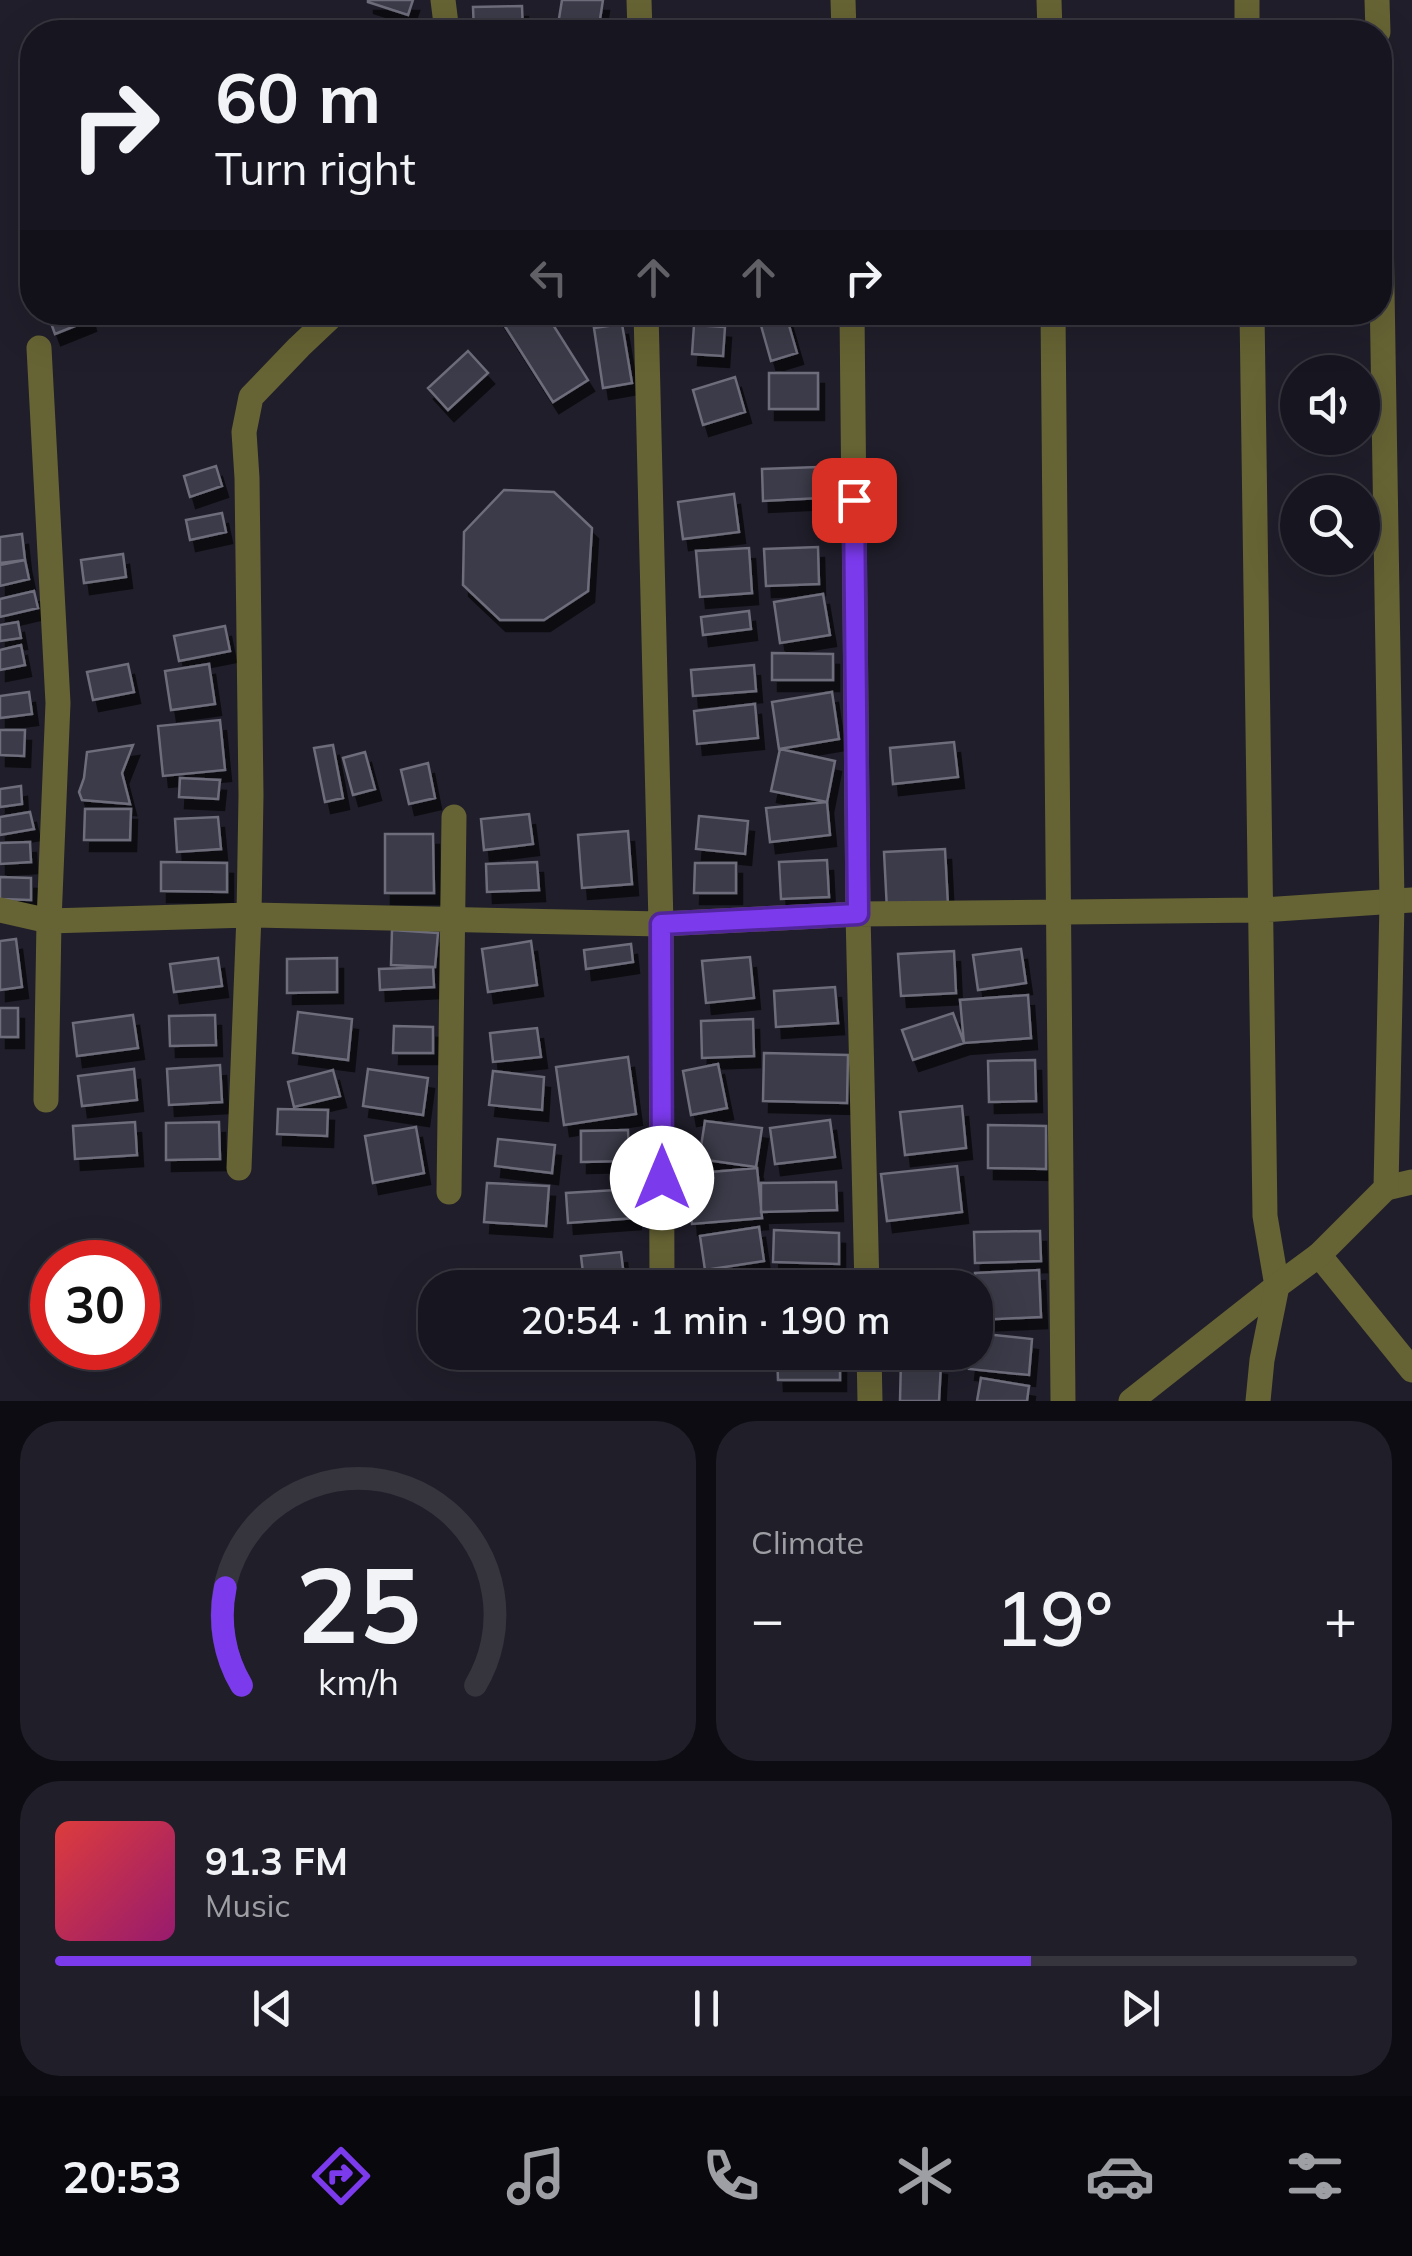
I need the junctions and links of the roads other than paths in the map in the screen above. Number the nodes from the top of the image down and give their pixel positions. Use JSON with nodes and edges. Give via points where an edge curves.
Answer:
{"nodes":[{"id":1,"x":322,"y":325,"type":"edge"},
{"id":2,"x":646,"y":325,"type":"edge"},
{"id":3,"x":852,"y":325,"type":"edge"},
{"id":4,"x":1053,"y":325,"type":"edge"},
{"id":5,"x":1252,"y":325,"type":"edge"},
{"id":6,"x":1385,"y":325,"type":"edge"},
{"id":7,"x":39,"y":348,"type":"dead end"},
{"id":8,"x":454,"y":817,"type":"dead end"},
{"id":9,"x":1402,"y":901,"type":"edge"},
{"id":10,"x":0,"y":910,"type":"edge"},
{"id":11,"x":1262,"y":910,"type":"junction"},
{"id":12,"x":858,"y":914,"type":"junction"},
{"id":13,"x":1059,"y":914,"type":"junction"},
{"id":14,"x":249,"y":916,"type":"junction"},
{"id":15,"x":452,"y":920,"type":"junction"},
{"id":16,"x":49,"y":921,"type":"junction"},
{"id":17,"x":661,"y":924,"type":"junction"},
{"id":18,"x":46,"y":1100,"type":"dead end"},
{"id":19,"x":239,"y":1168,"type":"dead end"},
{"id":20,"x":1412,"y":1182,"type":"edge"},
{"id":21,"x":1386,"y":1188,"type":"junction"},
{"id":22,"x":450,"y":1192,"type":"dead end"},
{"id":23,"x":1319,"y":1255,"type":"junction"},
{"id":24,"x":662,"y":1270,"type":"edge"},
{"id":25,"x":867,"y":1270,"type":"edge"},
{"id":26,"x":1277,"y":1286,"type":"junction"},
{"id":27,"x":869,"y":1370,"type":"edge"},
{"id":28,"x":1412,"y":1370,"type":"edge"},
{"id":29,"x":870,"y":1401,"type":"edge"},
{"id":30,"x":1063,"y":1401,"type":"edge"},
{"id":31,"x":1130,"y":1401,"type":"edge"},
{"id":32,"x":1258,"y":1401,"type":"edge"}],
"edges":[{"from":1,"to":14,"type":"street","via":[[251,397],[244,432]]},
{"from":2,"to":17,"type":"street"},
{"from":3,"to":12,"type":"street"},
{"from":4,"to":13,"type":"street"},
{"from":5,"to":11,"type":"street"},
{"from":6,"to":9,"type":"street"},
{"from":7,"to":16,"type":"street","via":[[58,703]]},
{"from":8,"to":15,"type":"street"},
{"from":9,"to":11,"type":"street"},
{"from":9,"to":21,"type":"street"},
{"from":10,"to":16,"type":"street"},
{"from":11,"to":13,"type":"street"},
{"from":11,"to":26,"type":"street","via":[[1266,1216]]},
{"from":12,"to":13,"type":"street"},
{"from":12,"to":17,"type":"street"},
{"from":12,"to":25,"type":"street"},
{"from":13,"to":30,"type":"street"},
{"from":14,"to":15,"type":"street"},
{"from":14,"to":16,"type":"street"},
{"from":14,"to":19,"type":"street"},
{"from":15,"to":17,"type":"street"},
{"from":15,"to":22,"type":"street"},
{"from":16,"to":18,"type":"street"},
{"from":17,"to":24,"type":"street"},
{"from":20,"to":21,"type":"street"},
{"from":21,"to":23,"type":"street"},
{"from":23,"to":26,"type":"street"},
{"from":23,"to":28,"type":"street"},
{"from":26,"to":31,"type":"street"},
{"from":26,"to":32,"type":"street"},
{"from":27,"to":29,"type":"street"}]}
